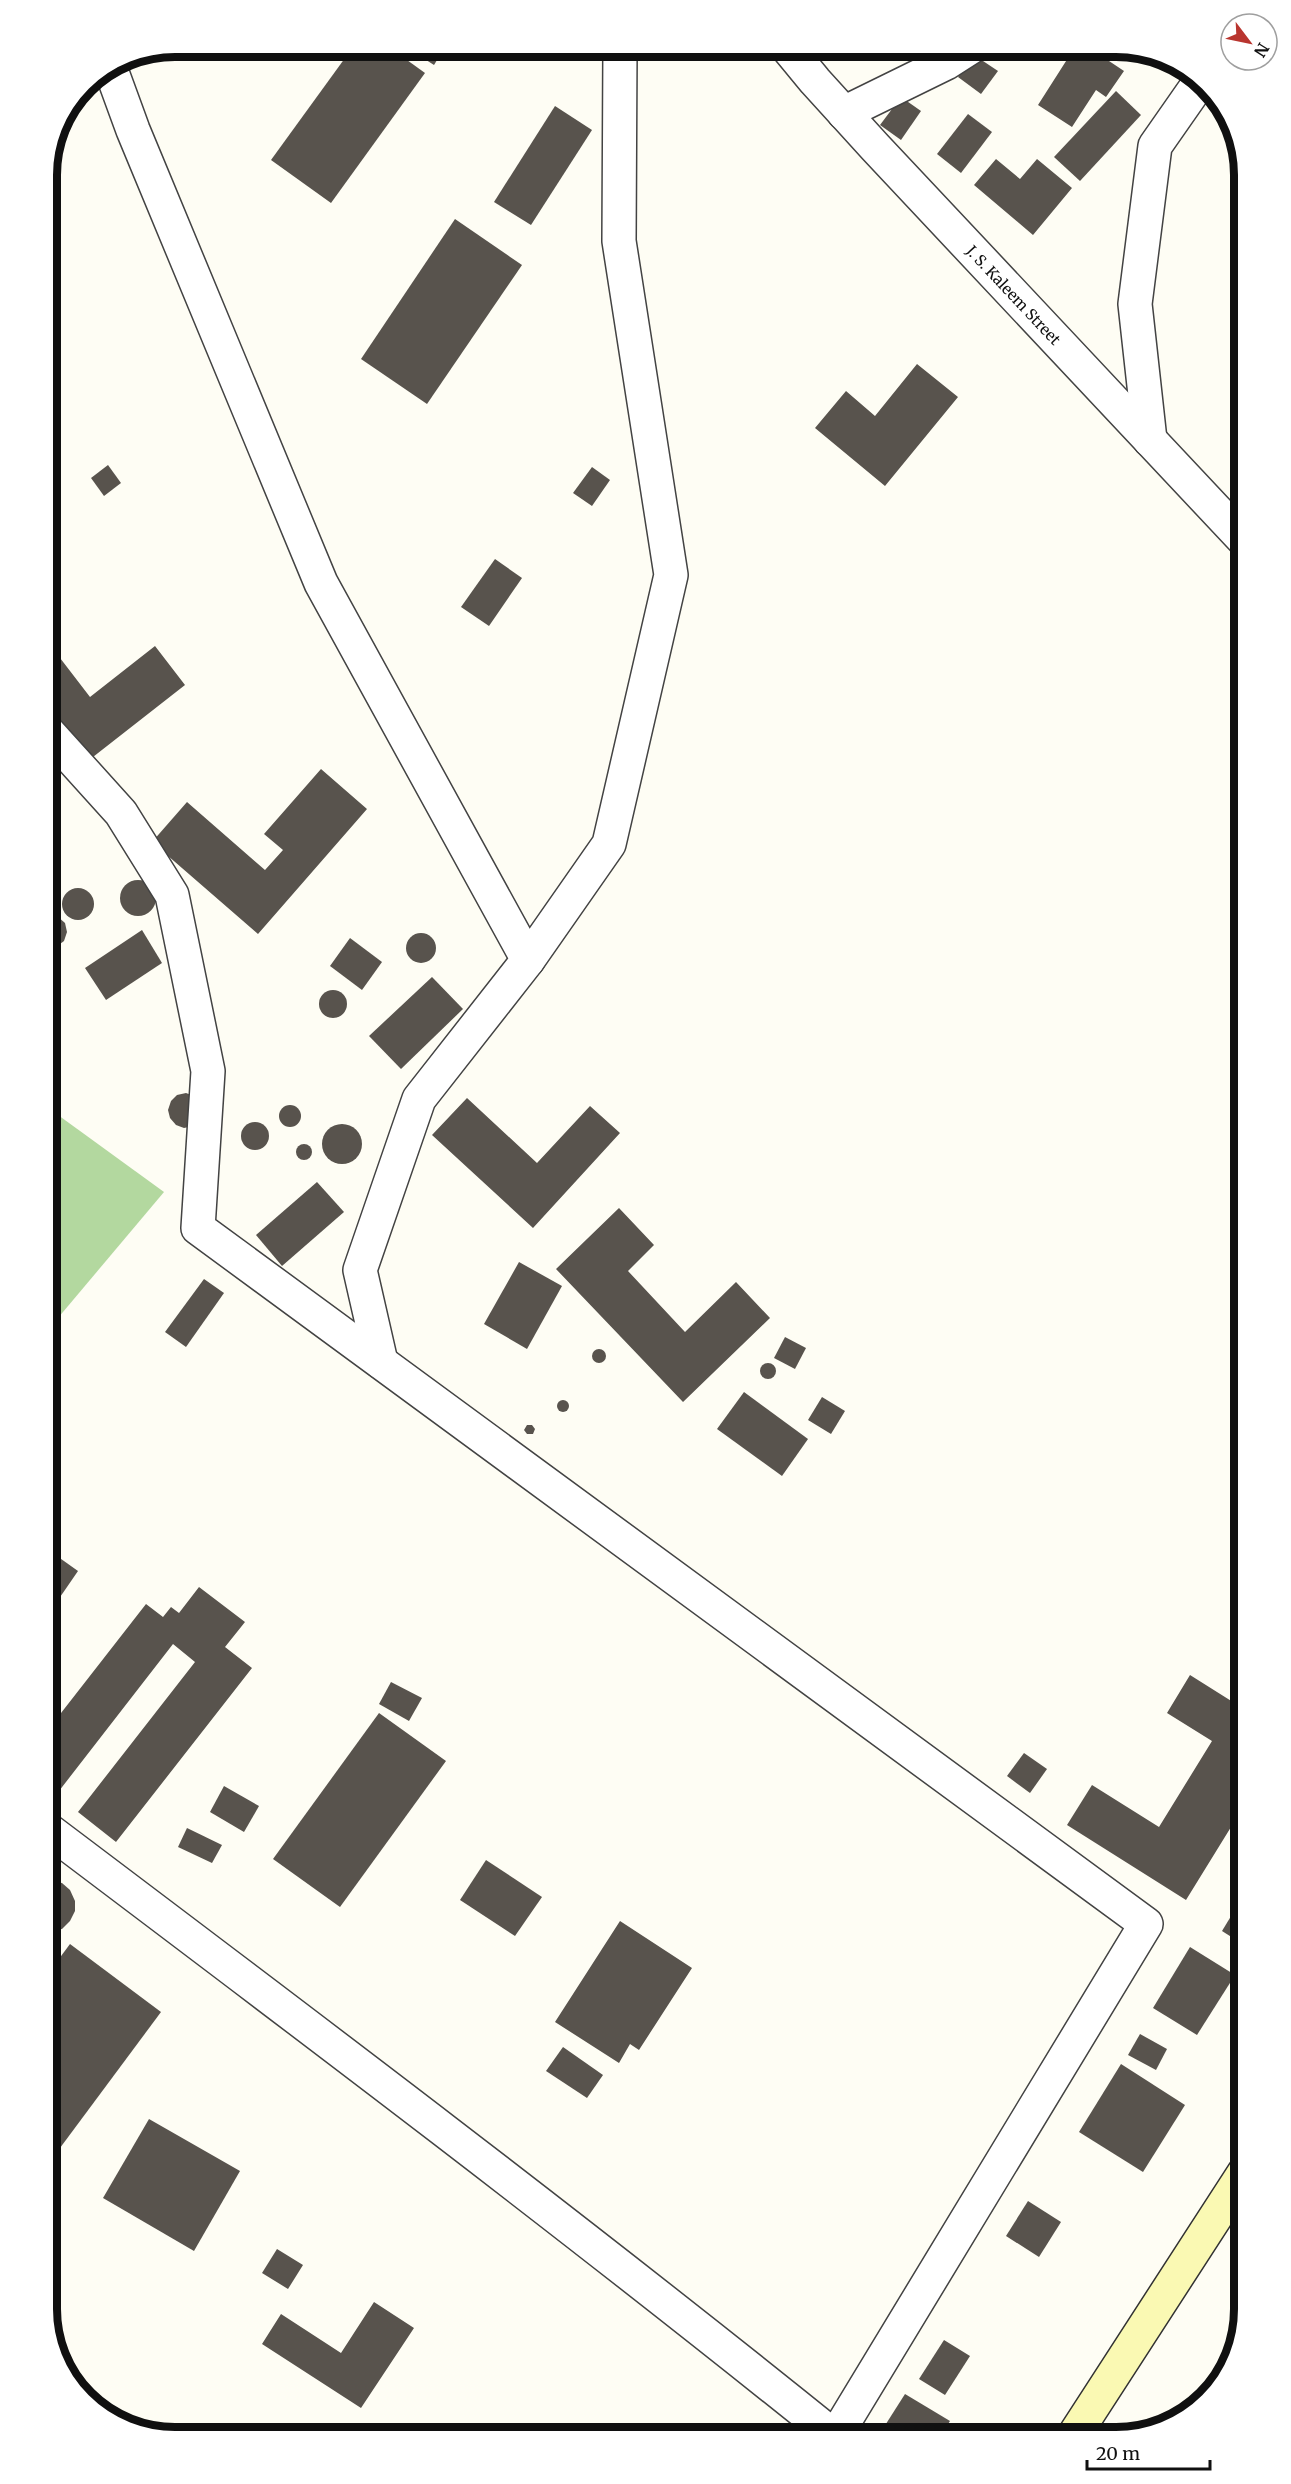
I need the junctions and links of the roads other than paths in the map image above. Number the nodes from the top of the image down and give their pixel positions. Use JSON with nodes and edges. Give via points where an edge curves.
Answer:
{"nodes":[{"id":1,"x":620,"y":57,"type":"edge"},
{"id":2,"x":796,"y":57,"type":"edge"},
{"id":3,"x":955,"y":57,"type":"edge"},
{"id":4,"x":113,"y":75,"type":"edge"},
{"id":5,"x":1196,"y":88,"type":"edge"},
{"id":6,"x":844,"y":113,"type":"junction"},
{"id":7,"x":1150,"y":440,"type":"junction"},
{"id":8,"x":1234,"y":528,"type":"edge"},
{"id":9,"x":57,"y":742,"type":"edge"},
{"id":10,"x":528,"y":960,"type":"junction"},
{"id":11,"x":381,"y":1362,"type":"junction"},
{"id":12,"x":57,"y":1837,"type":"edge"},
{"id":13,"x":1234,"y":2190,"type":"edge"},
{"id":14,"x":823,"y":2427,"type":"edge"},
{"id":15,"x":841,"y":2427,"type":"edge"},
{"id":16,"x":1080,"y":2427,"type":"edge"}],
"edges":[{"from":1,"to":10,"type":"street","via":[[618,241],[671,575],[609,844]]},
{"from":2,"to":6,"type":"street","name":"J. S. Kaleem Street"},
{"from":3,"to":6,"type":"street"},
{"from":4,"to":10,"type":"street","via":[[321,583]]},
{"from":5,"to":7,"type":"street","via":[[1155,146],[1135,304]]},
{"from":6,"to":7,"type":"street","name":"J. S. Kaleem Street"},
{"from":7,"to":8,"type":"street","name":"J. S. Kaleem Street"},
{"from":9,"to":11,"type":"street","via":[[121,813],[172,895],[208,1071],[198,1228]]},
{"from":10,"to":11,"type":"street","via":[[419,1100],[360,1270]]},
{"from":11,"to":15,"type":"street","via":[[1146,1924]]},
{"from":12,"to":14,"type":"street","via":[[435,2122]]},
{"from":13,"to":16,"type":"main road"}]}
